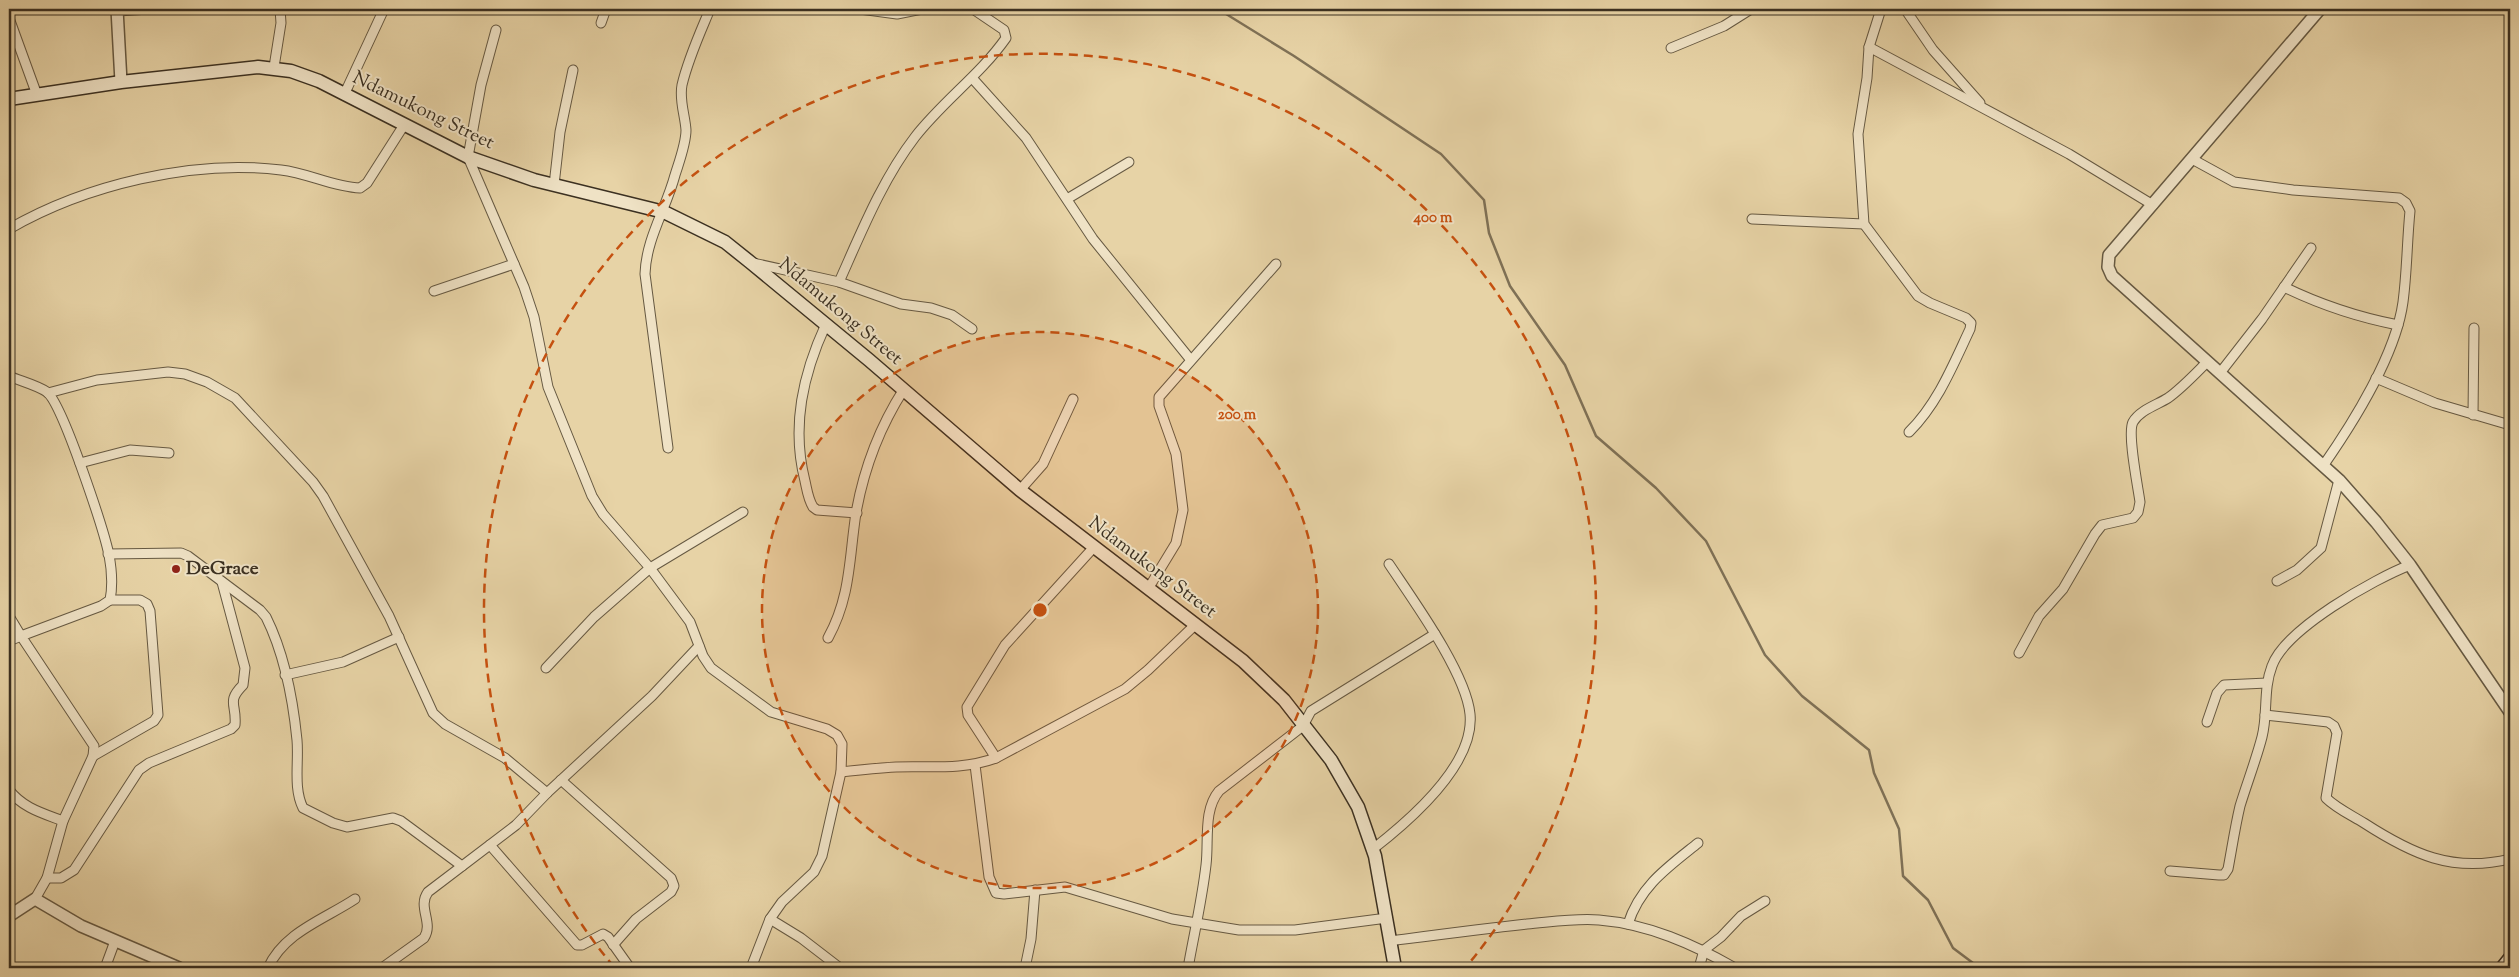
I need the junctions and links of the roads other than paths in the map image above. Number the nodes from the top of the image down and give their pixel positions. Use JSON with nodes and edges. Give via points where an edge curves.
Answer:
{"nodes":[{"id":1,"x":13,"y":9,"type":"edge"},
{"id":2,"x":149,"y":9,"type":"edge"},
{"id":3,"x":280,"y":9,"type":"edge"},
{"id":4,"x":384,"y":9,"type":"edge"},
{"id":5,"x":606,"y":9,"type":"edge"},
{"id":6,"x":710,"y":9,"type":"edge"},
{"id":7,"x":860,"y":9,"type":"edge"},
{"id":8,"x":922,"y":9,"type":"edge"},
{"id":9,"x":973,"y":9,"type":"edge"},
{"id":10,"x":1751,"y":9,"type":"edge"},
{"id":11,"x":1881,"y":9,"type":"edge"},
{"id":12,"x":1905,"y":9,"type":"edge"},
{"id":13,"x":2320,"y":9,"type":"edge"},
{"id":14,"x":118,"y":10,"type":"edge"},
{"id":15,"x":9,"y":12,"type":"edge"},
{"id":16,"x":9,"y":18,"type":"edge"},
{"id":17,"x":601,"y":23,"type":"dead end"},
{"id":18,"x":496,"y":30,"type":"dead end"},
{"id":19,"x":1869,"y":47,"type":"junction"},
{"id":20,"x":1671,"y":48,"type":"dead end"},
{"id":21,"x":274,"y":67,"type":"junction"},
{"id":22,"x":573,"y":70,"type":"dead end"},
{"id":23,"x":973,"y":79,"type":"junction"},
{"id":24,"x":121,"y":82,"type":"junction"},
{"id":25,"x":37,"y":95,"type":"junction"},
{"id":26,"x":344,"y":95,"type":"junction"},
{"id":27,"x":9,"y":99,"type":"edge"},
{"id":28,"x":1986,"y":109,"type":"junction"},
{"id":29,"x":404,"y":125,"type":"junction"},
{"id":30,"x":468,"y":158,"type":"junction"},
{"id":31,"x":2192,"y":160,"type":"junction"},
{"id":32,"x":1129,"y":162,"type":"dead end"},
{"id":33,"x":554,"y":185,"type":"junction"},
{"id":34,"x":1067,"y":200,"type":"junction"},
{"id":35,"x":2153,"y":205,"type":"junction"},
{"id":36,"x":664,"y":212,"type":"junction"},
{"id":37,"x":1752,"y":219,"type":"dead end"},
{"id":38,"x":1864,"y":224,"type":"junction"},
{"id":39,"x":9,"y":229,"type":"edge"},
{"id":40,"x":2311,"y":248,"type":"dead end"},
{"id":41,"x":750,"y":262,"type":"junction"},
{"id":42,"x":514,"y":264,"type":"junction"},
{"id":43,"x":1276,"y":264,"type":"dead end"},
{"id":44,"x":839,"y":282,"type":"junction"},
{"id":45,"x":2284,"y":288,"type":"junction"},
{"id":46,"x":434,"y":291,"type":"dead end"},
{"id":47,"x":826,"y":324,"type":"junction"},
{"id":48,"x":2398,"y":325,"type":"junction"},
{"id":49,"x":972,"y":328,"type":"dead end"},
{"id":50,"x":2474,"y":328,"type":"dead end"},
{"id":51,"x":1190,"y":360,"type":"junction"},
{"id":52,"x":2208,"y":362,"type":"junction"},
{"id":53,"x":2220,"y":373,"type":"junction"},
{"id":54,"x":9,"y":376,"type":"edge"},
{"id":55,"x":2376,"y":378,"type":"junction"},
{"id":56,"x":904,"y":390,"type":"junction"},
{"id":57,"x":48,"y":393,"type":"junction"},
{"id":58,"x":1073,"y":399,"type":"dead end"},
{"id":59,"x":2473,"y":415,"type":"junction"},
{"id":60,"x":2510,"y":425,"type":"edge"},
{"id":61,"x":1909,"y":432,"type":"dead end"},
{"id":62,"x":668,"y":448,"type":"dead end"},
{"id":63,"x":169,"y":453,"type":"dead end"},
{"id":64,"x":80,"y":462,"type":"junction"},
{"id":65,"x":2324,"y":466,"type":"junction"},
{"id":66,"x":2339,"y":480,"type":"junction"},
{"id":67,"x":1020,"y":490,"type":"junction"},
{"id":68,"x":743,"y":512,"type":"dead end"},
{"id":69,"x":856,"y":513,"type":"junction"},
{"id":70,"x":1094,"y":547,"type":"junction"},
{"id":71,"x":108,"y":554,"type":"junction"},
{"id":72,"x":1389,"y":564,"type":"dead end"},
{"id":73,"x":2410,"y":565,"type":"junction"},
{"id":74,"x":650,"y":568,"type":"junction"},
{"id":75,"x":2277,"y":581,"type":"dead end"},
{"id":76,"x":222,"y":582,"type":"junction"},
{"id":77,"x":1148,"y":589,"type":"junction"},
{"id":78,"x":110,"y":600,"type":"junction"},
{"id":79,"x":9,"y":616,"type":"edge"},
{"id":80,"x":1196,"y":624,"type":"junction"},
{"id":81,"x":1435,"y":634,"type":"junction"},
{"id":82,"x":21,"y":636,"type":"junction"},
{"id":83,"x":399,"y":637,"type":"junction"},
{"id":84,"x":828,"y":638,"type":"dead end"},
{"id":85,"x":9,"y":641,"type":"edge"},
{"id":86,"x":699,"y":646,"type":"junction"},
{"id":87,"x":2018,"y":653,"type":"dead end"},
{"id":88,"x":546,"y":668,"type":"dead end"},
{"id":89,"x":285,"y":675,"type":"junction"},
{"id":90,"x":2267,"y":683,"type":"junction"},
{"id":91,"x":2510,"y":712,"type":"edge"},
{"id":92,"x":2265,"y":715,"type":"junction"},
{"id":93,"x":2207,"y":722,"type":"dead end"},
{"id":94,"x":1303,"y":726,"type":"junction"},
{"id":95,"x":93,"y":756,"type":"junction"},
{"id":96,"x":996,"y":758,"type":"junction"},
{"id":97,"x":975,"y":765,"type":"junction"},
{"id":98,"x":841,"y":772,"type":"junction"},
{"id":99,"x":561,"y":780,"type":"junction"},
{"id":100,"x":9,"y":790,"type":"edge"},
{"id":101,"x":547,"y":793,"type":"junction"},
{"id":102,"x":63,"y":821,"type":"junction"},
{"id":103,"x":1698,"y":843,"type":"dead end"},
{"id":104,"x":490,"y":845,"type":"junction"},
{"id":105,"x":1373,"y":849,"type":"junction"},
{"id":106,"x":2510,"y":859,"type":"edge"},
{"id":107,"x":462,"y":866,"type":"junction"},
{"id":108,"x":2170,"y":871,"type":"dead end"},
{"id":109,"x":47,"y":878,"type":"junction"},
{"id":110,"x":1035,"y":890,"type":"junction"},
{"id":111,"x":35,"y":899,"type":"junction"},
{"id":112,"x":355,"y":899,"type":"dead end"},
{"id":113,"x":1765,"y":901,"type":"dead end"},
{"id":114,"x":9,"y":916,"type":"edge"},
{"id":115,"x":1386,"y":918,"type":"junction"},
{"id":116,"x":770,"y":919,"type":"junction"},
{"id":117,"x":1196,"y":923,"type":"junction"},
{"id":118,"x":1628,"y":924,"type":"junction"},
{"id":119,"x":115,"y":941,"type":"junction"},
{"id":120,"x":1390,"y":941,"type":"junction"},
{"id":121,"x":612,"y":945,"type":"junction"},
{"id":122,"x":1704,"y":950,"type":"junction"},
{"id":123,"x":2510,"y":958,"type":"edge"},
{"id":124,"x":105,"y":968,"type":"edge"},
{"id":125,"x":179,"y":968,"type":"edge"},
{"id":126,"x":268,"y":968,"type":"edge"},
{"id":127,"x":382,"y":968,"type":"edge"},
{"id":128,"x":630,"y":968,"type":"edge"},
{"id":129,"x":751,"y":968,"type":"edge"},
{"id":130,"x":840,"y":968,"type":"edge"},
{"id":131,"x":1025,"y":968,"type":"edge"},
{"id":132,"x":1188,"y":968,"type":"edge"},
{"id":133,"x":1395,"y":968,"type":"edge"},
{"id":134,"x":1699,"y":968,"type":"edge"},
{"id":135,"x":1735,"y":968,"type":"edge"},
{"id":136,"x":2502,"y":968,"type":"edge"}],
"edges":[{"from":1,"to":15,"type":"street"},
{"from":2,"to":14,"type":"street"},
{"from":3,"to":21,"type":"street"},
{"from":4,"to":26,"type":"street"},
{"from":5,"to":17,"type":"street"},
{"from":6,"to":36,"type":"street","via":[[682,85],[686,131]]},
{"from":7,"to":8,"type":"street","via":[[897,14]]},
{"from":9,"to":23,"type":"street","via":[[1004,30],[1006,38]]},
{"from":10,"to":20,"type":"street","via":[[1724,26]]},
{"from":11,"to":19,"type":"street"},
{"from":12,"to":28,"type":"street","via":[[1933,50]]},
{"from":13,"to":31,"type":"street"},
{"from":14,"to":24,"type":"street"},
{"from":16,"to":25,"type":"street"},
{"from":18,"to":30,"type":"street","via":[[481,85]]},
{"from":19,"to":28,"type":"street"},
{"from":19,"to":38,"type":"street","via":[[1858,134]]},
{"from":21,"to":24,"type":"main road","name":"Ndamukong Street"},
{"from":21,"to":26,"type":"main road","name":"Ndamukong Street","via":[[305,75]]},
{"from":22,"to":33,"type":"street","via":[[560,132]]},
{"from":23,"to":34,"type":"street","via":[[1013,122]]},
{"from":23,"to":44,"type":"street","via":[[930,120],[904,153],[868,216]]},
{"from":24,"to":25,"type":"main road","name":"Ndamukong Street"},
{"from":25,"to":27,"type":"main road","name":"Ndamukong Street"},
{"from":26,"to":29,"type":"main road","name":"Ndamukong Street"},
{"from":28,"to":35,"type":"street"},
{"from":29,"to":30,"type":"main road","name":"Ndamukong Street"},
{"from":29,"to":39,"type":"street","via":[[367,183],[360,188],[283,170],[196,171],[141,180],[69,199]]},
{"from":30,"to":33,"type":"main road","name":"Ndamukong Street"},
{"from":30,"to":42,"type":"street"},
{"from":31,"to":35,"type":"street"},
{"from":31,"to":48,"type":"street","via":[[2234,182],[2399,198],[2406,203],[2410,211],[2403,303]]},
{"from":32,"to":34,"type":"street"},
{"from":33,"to":36,"type":"main road","name":"Ndamukong Street"},
{"from":34,"to":51,"type":"street","via":[[1093,239]]},
{"from":35,"to":52,"type":"street","via":[[2110,255],[2108,267],[2112,276]]},
{"from":36,"to":41,"type":"main road","name":"Ndamukong Street","via":[[725,242]]},
{"from":36,"to":62,"type":"street","via":[[648,246],[645,274]]},
{"from":37,"to":38,"type":"street"},
{"from":38,"to":61,"type":"street","via":[[1918,296],[1966,318],[1970,323],[1943,387]]},
{"from":40,"to":45,"type":"street"},
{"from":41,"to":44,"type":"street"},
{"from":41,"to":47,"type":"main road","name":"Ndamukong Street"},
{"from":42,"to":46,"type":"street"},
{"from":42,"to":74,"type":"street","via":[[534,318],[548,388],[592,496],[602,514]]},
{"from":43,"to":51,"type":"street"},
{"from":44,"to":49,"type":"street","via":[[901,304],[943,311]]},
{"from":45,"to":48,"type":"street","via":[[2322,305]]},
{"from":45,"to":53,"type":"street"},
{"from":47,"to":56,"type":"main road","name":"Ndamukong Street"},
{"from":47,"to":69,"type":"street","via":[[802,388],[798,436],[800,461],[812,507]]},
{"from":48,"to":55,"type":"street"},
{"from":50,"to":59,"type":"street"},
{"from":51,"to":77,"type":"street","via":[[1159,397],[1159,406],[1176,454],[1183,510],[1176,543]]},
{"from":52,"to":53,"type":"street"},
{"from":52,"to":87,"type":"street","via":[[2168,398],[2143,412],[2133,422],[2131,434],[2140,502],[2138,512],[2132,518],[2102,525],[2094,534],[2063,588],[2039,616]]},
{"from":53,"to":65,"type":"street"},
{"from":54,"to":57,"type":"street"},
{"from":55,"to":59,"type":"street"},
{"from":55,"to":65,"type":"street","via":[[2346,434]]},
{"from":56,"to":67,"type":"main road","name":"Ndamukong Street"},
{"from":56,"to":69,"type":"street","via":[[876,439]]},
{"from":57,"to":64,"type":"street","via":[[60,412]]},
{"from":57,"to":83,"type":"street","via":[[97,380],[168,372],[207,382],[235,398],[313,482]]},
{"from":58,"to":67,"type":"street","via":[[1043,464]]},
{"from":59,"to":60,"type":"street"},
{"from":63,"to":64,"type":"street","via":[[130,450]]},
{"from":64,"to":71,"type":"street"},
{"from":65,"to":66,"type":"street"},
{"from":66,"to":73,"type":"street"},
{"from":66,"to":75,"type":"street","via":[[2321,548],[2312,558]]},
{"from":67,"to":70,"type":"main road","name":"Ndamukong Street"},
{"from":68,"to":74,"type":"street"},
{"from":69,"to":84,"type":"street","via":[[848,588]]},
{"from":70,"to":77,"type":"main road","name":"Ndamukong Street"},
{"from":70,"to":96,"type":"street","via":[[1005,645],[967,707],[968,715]]},
{"from":71,"to":76,"type":"street","via":[[181,554]]},
{"from":71,"to":78,"type":"street","via":[[114,585]]},
{"from":72,"to":81,"type":"street"},
{"from":73,"to":90,"type":"street","via":[[2385,575],[2301,629],[2277,654]]},
{"from":73,"to":91,"type":"street"},
{"from":74,"to":86,"type":"street","via":[[690,622]]},
{"from":74,"to":88,"type":"street","via":[[594,617]]},
{"from":76,"to":89,"type":"street","via":[[266,617]]},
{"from":76,"to":109,"type":"street","via":[[245,668],[243,685],[233,699],[235,725],[139,770],[74,870],[61,878]]},
{"from":77,"to":80,"type":"main road","name":"Ndamukong Street"},
{"from":78,"to":82,"type":"street"},
{"from":78,"to":95,"type":"street","via":[[140,600],[150,611],[158,715],[154,721]]},
{"from":79,"to":82,"type":"street"},
{"from":80,"to":94,"type":"main road","name":"Ndamukong Street","via":[[1266,682]]},
{"from":80,"to":96,"type":"street","via":[[1125,689]]},
{"from":81,"to":94,"type":"street","via":[[1311,711]]},
{"from":81,"to":105,"type":"street","via":[[1468,702],[1468,732],[1456,765],[1447,778],[1411,817]]},
{"from":82,"to":85,"type":"street"},
{"from":82,"to":95,"type":"street","via":[[90,738],[94,746]]},
{"from":83,"to":89,"type":"street","via":[[343,662]]},
{"from":83,"to":101,"type":"street","via":[[433,714],[505,758]]},
{"from":86,"to":98,"type":"street","via":[[711,668],[771,712],[837,735],[842,744]]},
{"from":86,"to":99,"type":"street","via":[[652,696]]},
{"from":89,"to":107,"type":"street","via":[[297,739],[299,794],[303,808],[347,827],[385,818],[401,820]]},
{"from":90,"to":92,"type":"street"},
{"from":90,"to":93,"type":"street","via":[[2224,685],[2217,693]]},
{"from":92,"to":106,"type":"street","via":[[2328,722],[2334,726],[2337,733],[2326,798],[2390,840],[2434,860],[2462,864]]},
{"from":92,"to":108,"type":"street","via":[[2262,736],[2240,807],[2228,870],[2224,875]]},
{"from":94,"to":105,"type":"main road","name":"Ndamukong Street","via":[[1346,785],[1358,807]]},
{"from":94,"to":117,"type":"street","via":[[1213,798]]},
{"from":95,"to":102,"type":"street"},
{"from":96,"to":97,"type":"street"},
{"from":97,"to":98,"type":"street"},
{"from":97,"to":110,"type":"street","via":[[992,886],[996,893],[1004,894]]},
{"from":98,"to":116,"type":"street","via":[[822,856],[814,872],[782,902]]},
{"from":99,"to":101,"type":"street"},
{"from":99,"to":121,"type":"street","via":[[671,878],[674,886]]},
{"from":100,"to":102,"type":"street","via":[[31,809]]},
{"from":101,"to":104,"type":"street","via":[[516,825]]},
{"from":102,"to":109,"type":"street"},
{"from":103,"to":118,"type":"street","via":[[1647,886],[1632,909]]},
{"from":104,"to":107,"type":"street"},
{"from":104,"to":121,"type":"street","via":[[577,945],[603,934]]},
{"from":105,"to":115,"type":"main road","name":"Ndamukong Street"},
{"from":107,"to":127,"type":"street","via":[[424,898],[429,926],[424,938]]},
{"from":109,"to":111,"type":"street"},
{"from":110,"to":117,"type":"street","via":[[1065,887],[1172,920]]},
{"from":110,"to":131,"type":"street"},
{"from":111,"to":114,"type":"street"},
{"from":111,"to":119,"type":"street","via":[[65,918]]},
{"from":112,"to":126,"type":"street","via":[[298,933]]},
{"from":113,"to":122,"type":"street","via":[[1741,916]]},
{"from":115,"to":117,"type":"street","via":[[1295,930],[1261,931]]},
{"from":115,"to":120,"type":"main road","name":"Ndamukong Street"},
{"from":116,"to":129,"type":"street"},
{"from":116,"to":130,"type":"street"},
{"from":117,"to":132,"type":"street"},
{"from":118,"to":120,"type":"street","via":[[1561,920]]},
{"from":118,"to":122,"type":"street"},
{"from":119,"to":124,"type":"street"},
{"from":119,"to":125,"type":"street"},
{"from":120,"to":133,"type":"main road","name":"Ndamukong Street"},
{"from":121,"to":128,"type":"street"},
{"from":122,"to":134,"type":"street"},
{"from":122,"to":135,"type":"street"},
{"from":123,"to":136,"type":"main road"}]}
